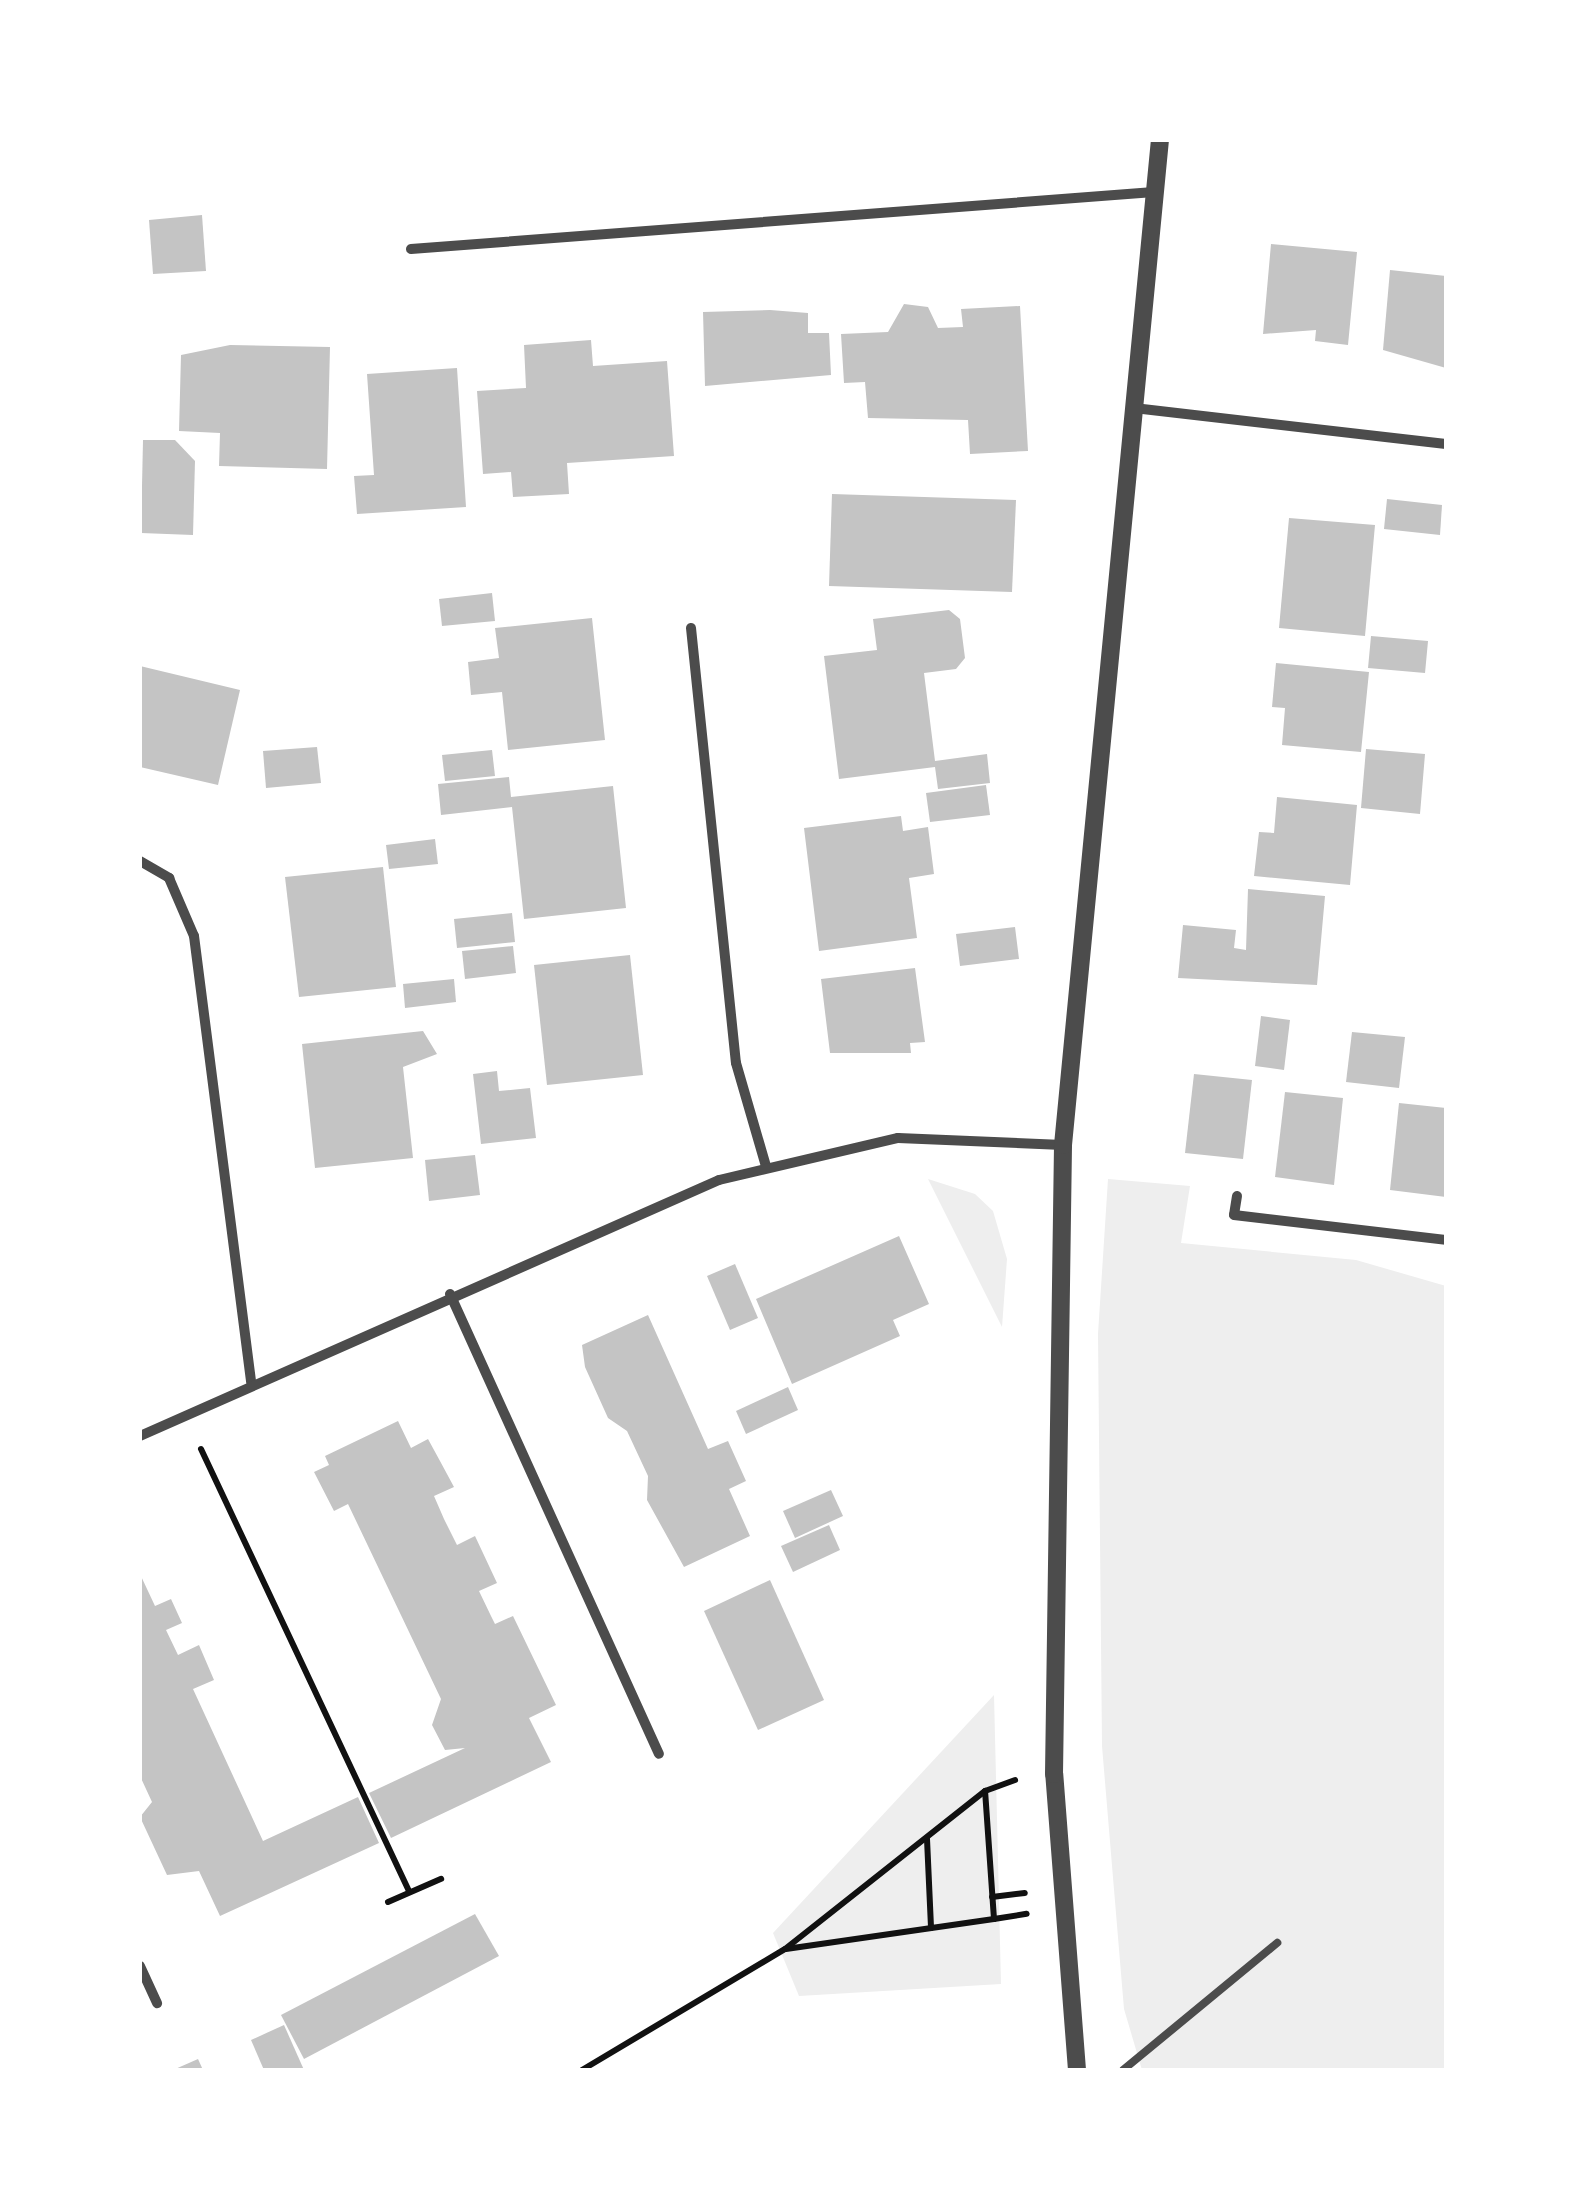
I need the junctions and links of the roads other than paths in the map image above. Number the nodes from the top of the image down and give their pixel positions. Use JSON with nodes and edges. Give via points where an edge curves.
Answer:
{"nodes":[{"id":1,"x":1160,"y":140,"type":"edge"},
{"id":2,"x":1154,"y":192,"type":"junction"},
{"id":3,"x":411,"y":249,"type":"dead end"},
{"id":4,"x":1132,"y":408,"type":"junction"},
{"id":5,"x":1446,"y":444,"type":"edge"},
{"id":6,"x":691,"y":628,"type":"dead end"},
{"id":7,"x":140,"y":862,"type":"edge"},
{"id":8,"x":1063,"y":1145,"type":"junction"},
{"id":9,"x":766,"y":1166,"type":"junction"},
{"id":10,"x":1237,"y":1196,"type":"dead end"},
{"id":11,"x":1446,"y":1240,"type":"edge"},
{"id":12,"x":450,"y":1294,"type":"junction"},
{"id":13,"x":251,"y":1382,"type":"junction"},
{"id":14,"x":140,"y":1436,"type":"edge"},
{"id":15,"x":659,"y":1754,"type":"dead end"},
{"id":16,"x":1277,"y":1942,"type":"dead end"},
{"id":17,"x":140,"y":1966,"type":"edge"},
{"id":18,"x":157,"y":2003,"type":"dead end"},
{"id":19,"x":1078,"y":2070,"type":"edge"},
{"id":20,"x":1123,"y":2070,"type":"edge"}],
"edges":[{"from":1,"to":2,"type":"street"},
{"from":2,"to":3,"type":"street"},
{"from":2,"to":4,"type":"street"},
{"from":4,"to":5,"type":"street"},
{"from":4,"to":8,"type":"street"},
{"from":6,"to":9,"type":"street","via":[[736,1063]]},
{"from":7,"to":13,"type":"street","via":[[168,878],[194,936]]},
{"from":8,"to":9,"type":"street","via":[[911,1137]]},
{"from":8,"to":19,"type":"street","via":[[1054,1774]]},
{"from":9,"to":12,"type":"street"},
{"from":10,"to":11,"type":"street","via":[[1234,1215]]},
{"from":12,"to":13,"type":"street"},
{"from":12,"to":15,"type":"street"},
{"from":13,"to":14,"type":"street"},
{"from":16,"to":20,"type":"lane"},
{"from":17,"to":18,"type":"street"}]}
